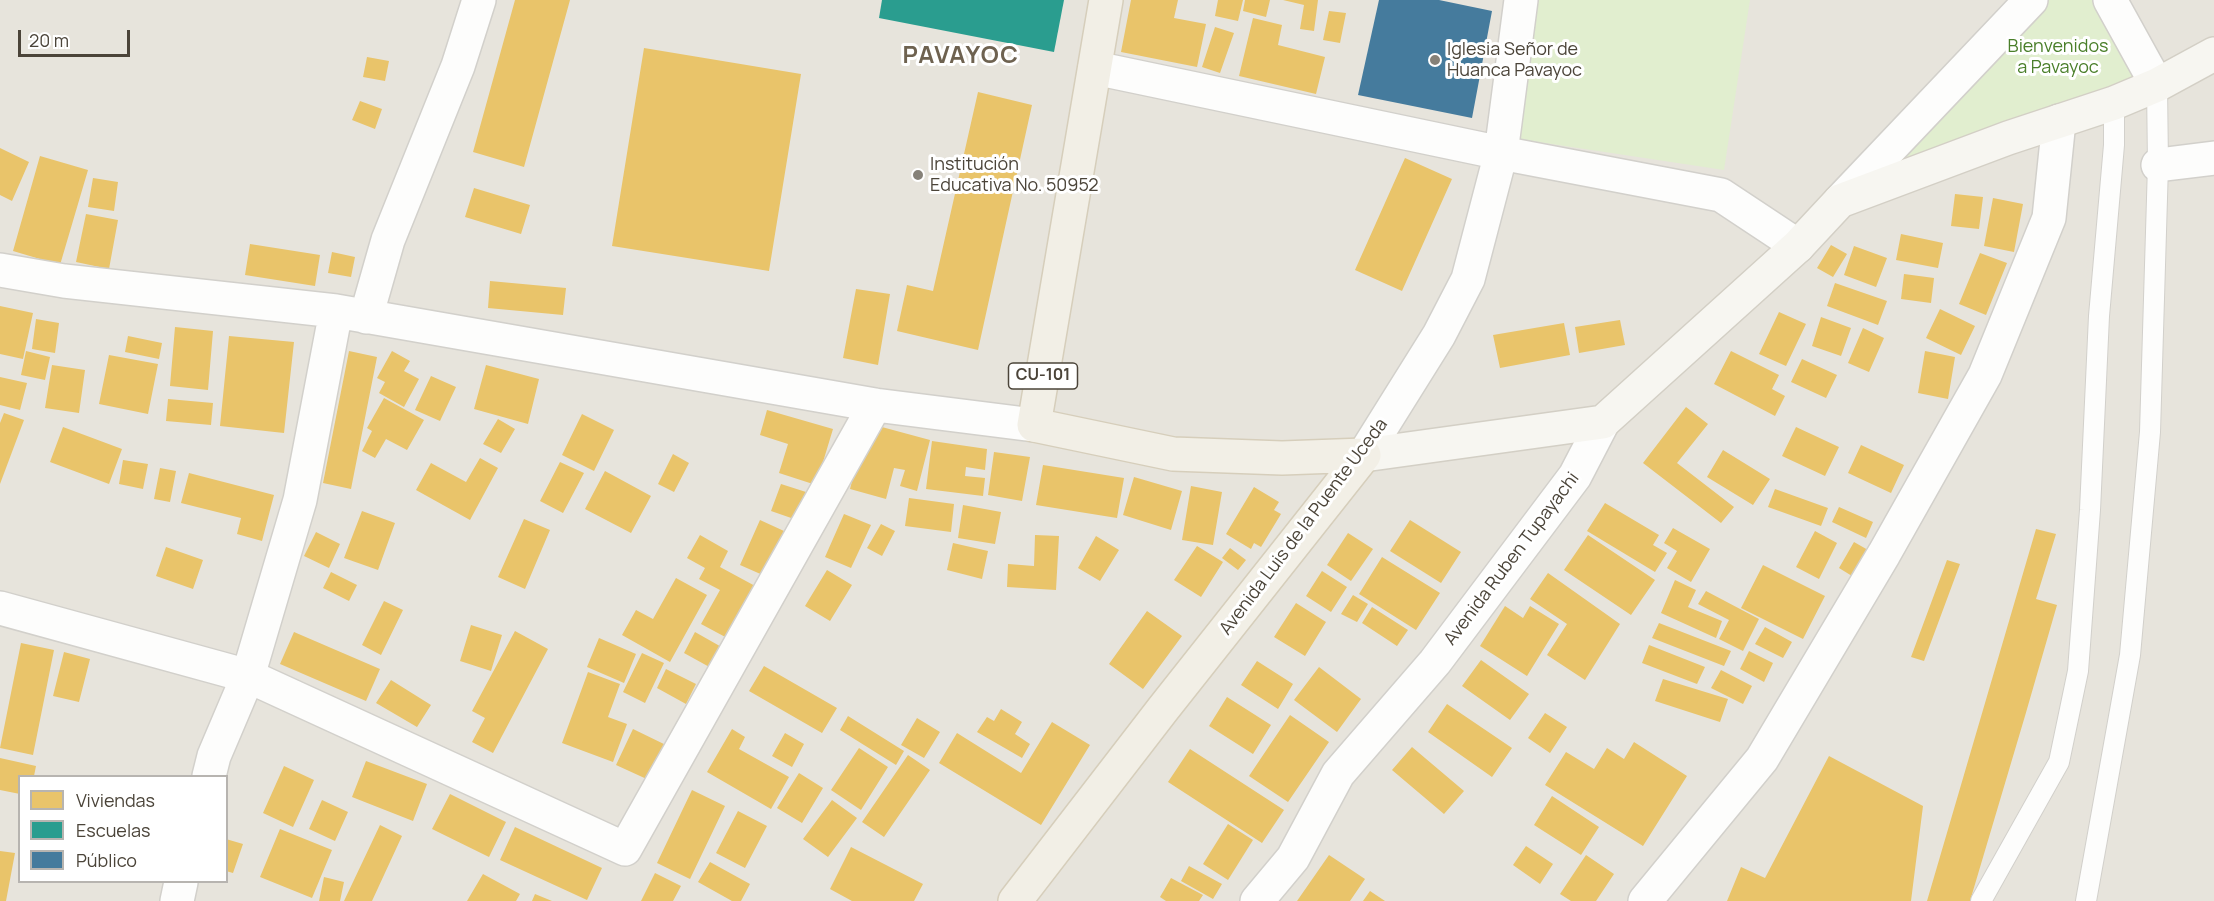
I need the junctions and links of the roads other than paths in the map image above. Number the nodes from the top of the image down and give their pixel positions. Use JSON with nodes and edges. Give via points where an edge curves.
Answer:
{"nodes":[{"id":1,"x":479,"y":0,"type":"edge"},
{"id":2,"x":1106,"y":0,"type":"edge"},
{"id":3,"x":1521,"y":0,"type":"edge"},
{"id":4,"x":2031,"y":0,"type":"edge"},
{"id":5,"x":2110,"y":0,"type":"edge"},
{"id":6,"x":2206,"y":59,"type":"edge"},
{"id":7,"x":1095,"y":68,"type":"junction"},
{"id":8,"x":2157,"y":85,"type":"junction"},
{"id":9,"x":2114,"y":103,"type":"junction"},
{"id":10,"x":2059,"y":121,"type":"junction"},
{"id":11,"x":1501,"y":153,"type":"junction"},
{"id":12,"x":2214,"y":158,"type":"edge"},
{"id":13,"x":2158,"y":165,"type":"junction"},
{"id":14,"x":1840,"y":201,"type":"junction"},
{"id":15,"x":1798,"y":246,"type":"junction"},
{"id":16,"x":0,"y":270,"type":"edge"},
{"id":17,"x":351,"y":314,"type":"junction"},
{"id":18,"x":875,"y":405,"type":"junction"},
{"id":19,"x":1603,"y":422,"type":"junction"},
{"id":20,"x":1034,"y":425,"type":"junction"},
{"id":21,"x":1364,"y":455,"type":"junction"},
{"id":22,"x":0,"y":608,"type":"edge"},
{"id":23,"x":248,"y":676,"type":"junction"},
{"id":24,"x":209,"y":775,"type":"edge"},
{"id":25,"x":181,"y":883,"type":"edge"},
{"id":26,"x":177,"y":901,"type":"edge"},
{"id":27,"x":1015,"y":901,"type":"edge"},
{"id":28,"x":1257,"y":901,"type":"edge"},
{"id":29,"x":1645,"y":901,"type":"edge"},
{"id":30,"x":1981,"y":901,"type":"edge"},
{"id":31,"x":2086,"y":901,"type":"edge"}],
"edges":[{"from":1,"to":17,"type":"street","via":[[458,66],[388,240]]},
{"from":2,"to":7,"type":"main road","number":"CU-101"},
{"from":3,"to":11,"type":"street","name":"Avenida Luis de la Puente Uceda"},
{"from":4,"to":14,"type":"street"},
{"from":5,"to":8,"type":"street"},
{"from":6,"to":8,"type":"street"},
{"from":7,"to":11,"type":"street"},
{"from":7,"to":20,"type":"main road","number":"CU-101"},
{"from":8,"to":9,"type":"street"},
{"from":8,"to":13,"type":"lane"},
{"from":9,"to":10,"type":"street"},
{"from":9,"to":30,"type":"lane","via":[[2078,671],[2059,762]]},
{"from":10,"to":14,"type":"street"},
{"from":10,"to":29,"type":"street","via":[[2049,218],[1985,375],[1762,759]]},
{"from":11,"to":15,"type":"street","via":[[1721,195]]},
{"from":11,"to":21,"type":"street","name":"Avenida Luis de la Puente Uceda","via":[[1468,279],[1439,335]]},
{"from":12,"to":13,"type":"street"},
{"from":13,"to":31,"type":"lane","via":[[2150,432],[2130,655]]},
{"from":14,"to":15,"type":"street","name":"Avenida Ruben Tupayachi"},
{"from":15,"to":19,"type":"street","name":"Avenida Ruben Tupayachi"},
{"from":16,"to":17,"type":"street"},
{"from":17,"to":18,"type":"street"},
{"from":17,"to":23,"type":"street"},
{"from":18,"to":20,"type":"street"},
{"from":18,"to":23,"type":"street","via":[[625,849]]},
{"from":19,"to":21,"type":"street"},
{"from":19,"to":28,"type":"street","name":"Avenida Ruben Tupayachi","via":[[1575,476],[1442,653],[1338,774],[1293,858]]},
{"from":20,"to":21,"type":"main road","via":[[1173,454],[1282,458]]},
{"from":21,"to":27,"type":"main road","name":"Avenida Luis de la Puente Uceda"},
{"from":22,"to":23,"type":"street"},
{"from":23,"to":24,"type":"street"},
{"from":25,"to":26,"type":"street"}]}
